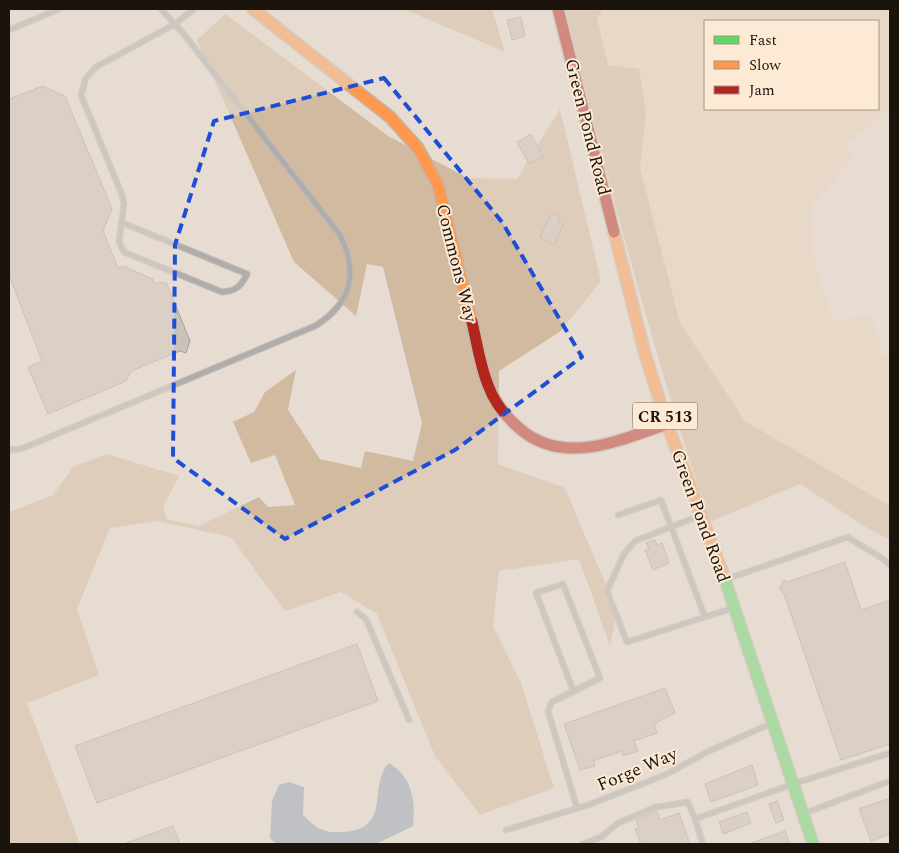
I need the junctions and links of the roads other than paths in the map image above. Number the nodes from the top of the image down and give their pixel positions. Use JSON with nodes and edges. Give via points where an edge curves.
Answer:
{"nodes":[{"id":1,"x":59,"y":9,"type":"edge"},
{"id":2,"x":161,"y":9,"type":"edge"},
{"id":3,"x":194,"y":9,"type":"edge"},
{"id":4,"x":254,"y":9,"type":"edge"},
{"id":5,"x":558,"y":9,"type":"edge"},
{"id":6,"x":175,"y":24,"type":"junction"},
{"id":7,"x":9,"y":30,"type":"edge"},
{"id":8,"x":123,"y":223,"type":"junction"},
{"id":9,"x":667,"y":424,"type":"junction"},
{"id":10,"x":9,"y":450,"type":"edge"},
{"id":11,"x":618,"y":515,"type":"dead end"},
{"id":12,"x":700,"y":515,"type":"junction"},
{"id":13,"x":672,"y":526,"type":"junction"},
{"id":14,"x":890,"y":565,"type":"edge"},
{"id":15,"x":725,"y":580,"type":"junction"},
{"id":16,"x":734,"y":608,"type":"junction"},
{"id":17,"x":357,"y":612,"type":"dead end"},
{"id":18,"x":705,"y":617,"type":"junction"},
{"id":19,"x":573,"y":690,"type":"junction"},
{"id":20,"x":409,"y":720,"type":"dead end"},
{"id":21,"x":774,"y":723,"type":"junction"},
{"id":22,"x":890,"y":753,"type":"edge"},
{"id":23,"x":890,"y":781,"type":"edge"},
{"id":24,"x":793,"y":784,"type":"junction"},
{"id":25,"x":577,"y":808,"type":"junction"},
{"id":26,"x":803,"y":814,"type":"junction"},
{"id":27,"x":695,"y":819,"type":"junction"},
{"id":28,"x":506,"y":830,"type":"dead end"},
{"id":29,"x":583,"y":844,"type":"edge"},
{"id":30,"x":703,"y":844,"type":"edge"},
{"id":31,"x":812,"y":844,"type":"edge"}],
"edges":[{"from":1,"to":7,"type":"lane"},
{"from":2,"to":6,"type":"lane"},
{"from":3,"to":6,"type":"lane"},
{"from":4,"to":9,"type":"main road","name":"Commons Way","via":[[390,118],[424,154],[438,185],[486,384],[492,398],[518,431],[538,442],[562,449],[577,449],[596,447]]},
{"from":5,"to":9,"type":"main road","name":"Green Pond Road","number":"CR 513","via":[[626,283]]},
{"from":6,"to":8,"type":"lane","via":[[96,67],[81,88],[81,95],[122,195]]},
{"from":6,"to":10,"type":"lane","via":[[340,235],[351,268],[348,288],[334,313],[315,326],[21,449]]},
{"from":8,"to":8,"type":"lane","via":[[246,274],[241,285],[222,292],[211,289],[124,252],[119,242]]},
{"from":9,"to":12,"type":"main road","name":"Green Pond Road","number":"CR 513"},
{"from":11,"to":13,"type":"lane","via":[[661,500]]},
{"from":12,"to":13,"type":"lane"},
{"from":12,"to":15,"type":"main road","name":"Green Pond Road","number":"CR 513"},
{"from":13,"to":18,"type":"lane"},
{"from":13,"to":18,"type":"lane","via":[[635,541],[624,554],[607,591],[626,642]]},
{"from":14,"to":15,"type":"lane","via":[[884,558],[848,538]]},
{"from":15,"to":16,"type":"main road","name":"Green Pond Road","number":"CR 513"},
{"from":16,"to":18,"type":"lane"},
{"from":16,"to":21,"type":"main road","name":"Green Pond Road","number":"CR 513"},
{"from":17,"to":20,"type":"lane","via":[[366,619]]},
{"from":19,"to":19,"type":"lane","via":[[536,593],[564,584],[600,678]]},
{"from":19,"to":25,"type":"lane","via":[[552,702],[548,711]]},
{"from":21,"to":24,"type":"main road","name":"Green Pond Road","number":"CR 513"},
{"from":21,"to":25,"type":"lane","name":"Forge Way","via":[[707,752],[666,775]]},
{"from":22,"to":24,"type":"lane"},
{"from":23,"to":26,"type":"lane"},
{"from":24,"to":26,"type":"main road","name":"Green Pond Road","number":"CR 513"},
{"from":24,"to":27,"type":"lane"},
{"from":25,"to":28,"type":"lane","name":"Forge Way"},
{"from":26,"to":31,"type":"main road","name":"Green Pond Road","number":"CR 513"},
{"from":27,"to":29,"type":"lane","via":[[688,802],[656,807],[618,823],[601,837]]},
{"from":27,"to":30,"type":"lane"}]}
